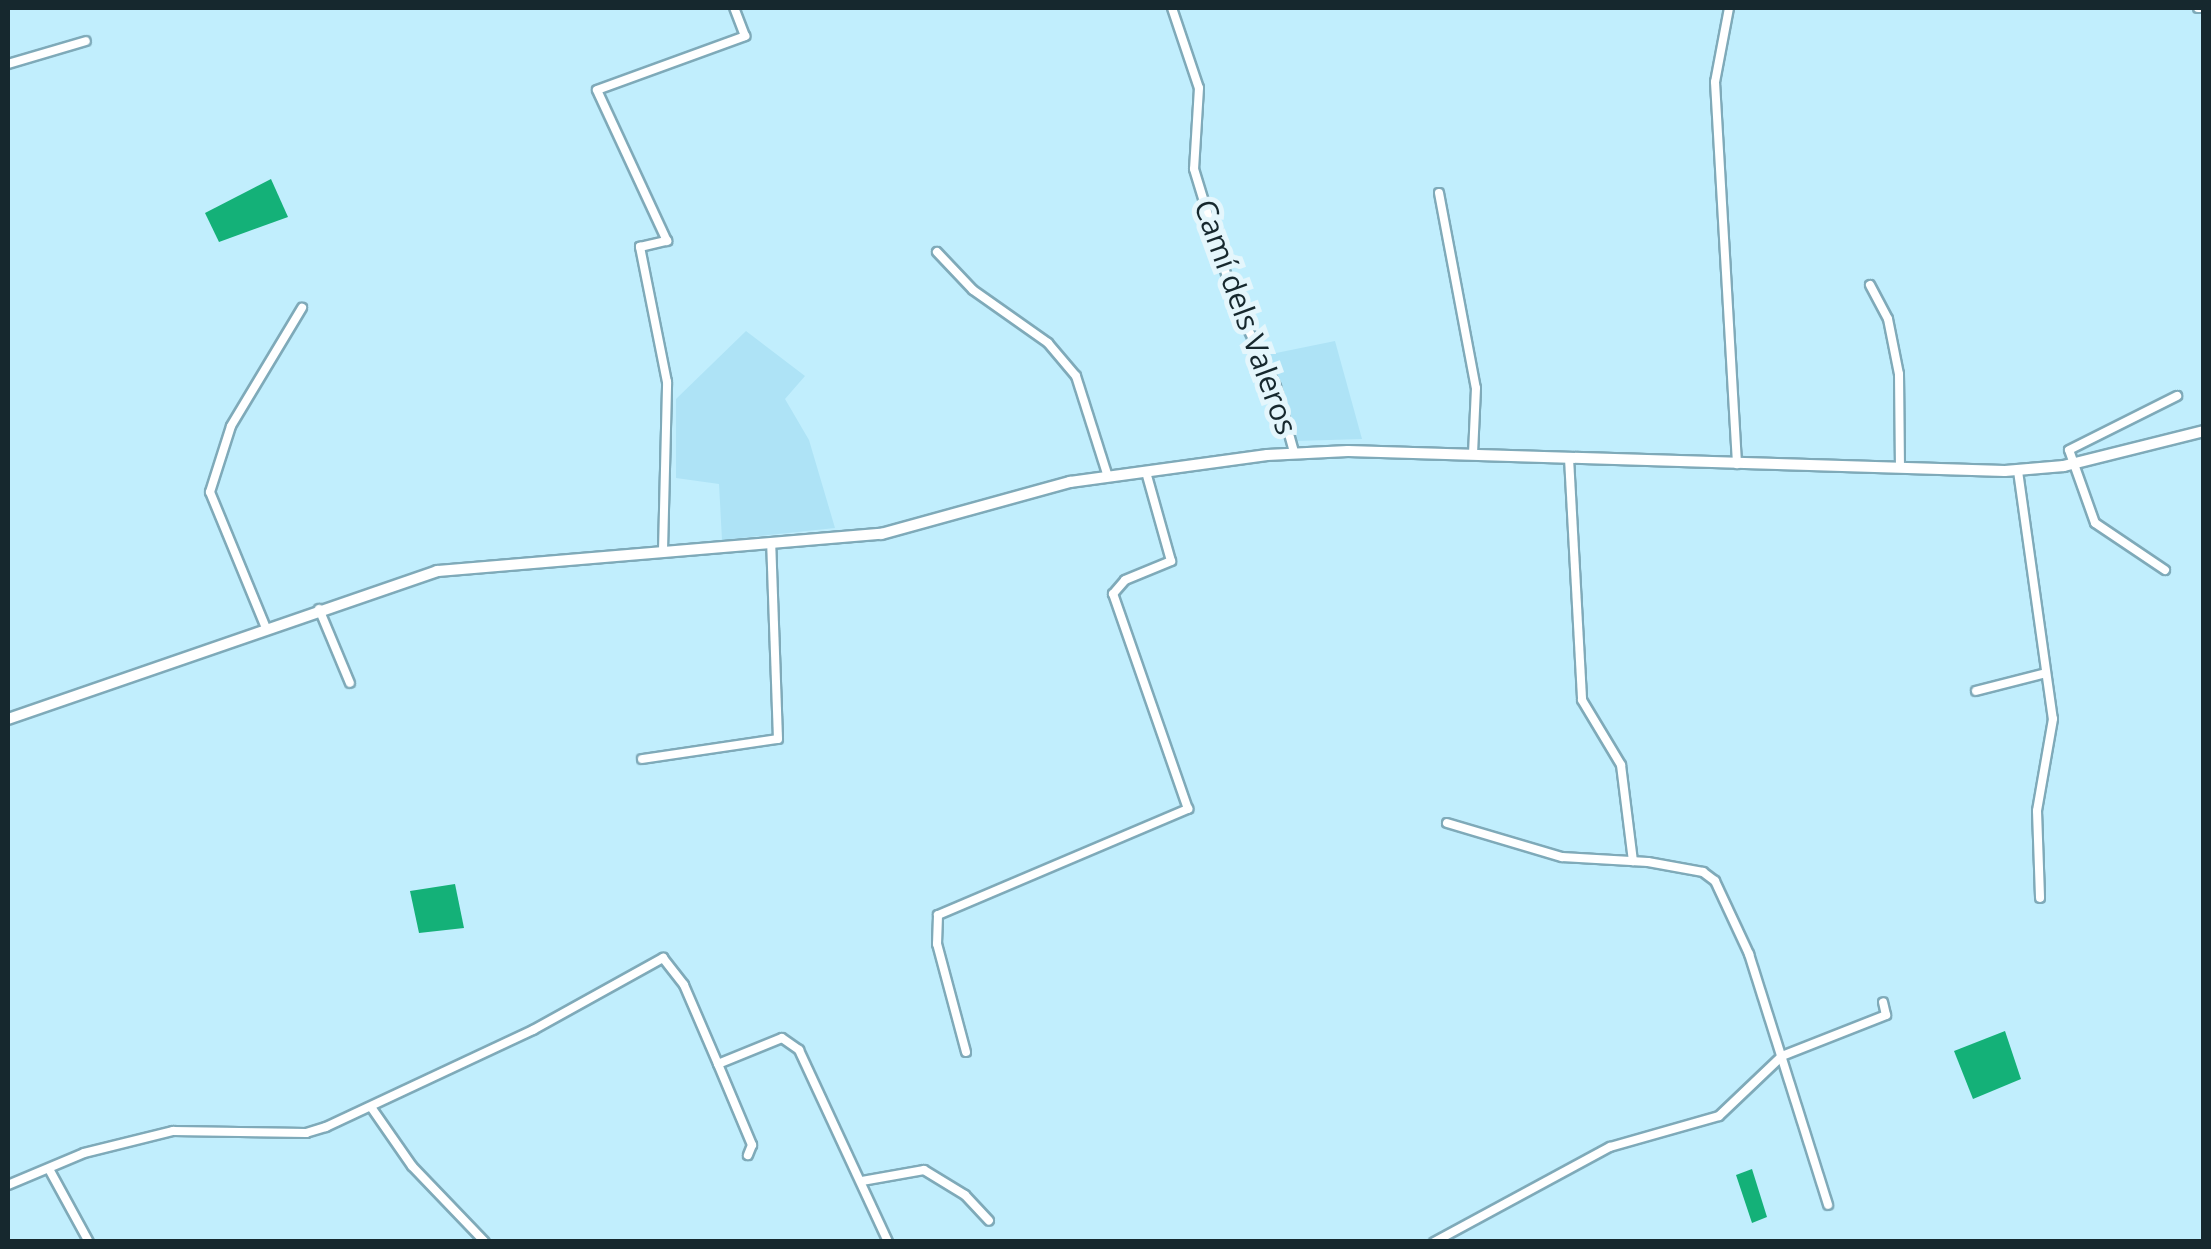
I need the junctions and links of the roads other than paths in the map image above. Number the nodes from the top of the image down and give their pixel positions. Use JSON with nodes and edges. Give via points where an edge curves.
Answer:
{"nodes":[{"id":1,"x":734,"y":8,"type":"edge"},
{"id":2,"x":1172,"y":8,"type":"edge"},
{"id":3,"x":1730,"y":8,"type":"edge"},
{"id":4,"x":86,"y":41,"type":"dead end"},
{"id":5,"x":8,"y":64,"type":"edge"},
{"id":6,"x":1439,"y":193,"type":"dead end"},
{"id":7,"x":937,"y":252,"type":"dead end"},
{"id":8,"x":1870,"y":285,"type":"dead end"},
{"id":9,"x":302,"y":308,"type":"dead end"},
{"id":10,"x":2177,"y":396,"type":"dead end"},
{"id":11,"x":2204,"y":431,"type":"edge"},
{"id":12,"x":1294,"y":452,"type":"junction"},
{"id":13,"x":1473,"y":455,"type":"junction"},
{"id":14,"x":1569,"y":458,"type":"junction"},
{"id":15,"x":1736,"y":464,"type":"junction"},
{"id":16,"x":2072,"y":464,"type":"junction"},
{"id":17,"x":1900,"y":468,"type":"junction"},
{"id":18,"x":2018,"y":470,"type":"junction"},
{"id":19,"x":1146,"y":472,"type":"junction"},
{"id":20,"x":1108,"y":477,"type":"junction"},
{"id":21,"x":771,"y":543,"type":"junction"},
{"id":22,"x":663,"y":550,"type":"junction"},
{"id":23,"x":2165,"y":570,"type":"dead end"},
{"id":24,"x":319,"y":609,"type":"junction"},
{"id":25,"x":266,"y":628,"type":"junction"},
{"id":26,"x":2046,"y":672,"type":"junction"},
{"id":27,"x":350,"y":683,"type":"dead end"},
{"id":28,"x":1976,"y":691,"type":"dead end"},
{"id":29,"x":8,"y":719,"type":"edge"},
{"id":30,"x":642,"y":759,"type":"dead end"},
{"id":31,"x":1446,"y":823,"type":"dead end"},
{"id":32,"x":1634,"y":862,"type":"junction"},
{"id":33,"x":2040,"y":898,"type":"dead end"},
{"id":34,"x":1884,"y":1002,"type":"dead end"},
{"id":35,"x":966,"y":1052,"type":"dead end"},
{"id":36,"x":1782,"y":1056,"type":"junction"},
{"id":37,"x":718,"y":1064,"type":"junction"},
{"id":38,"x":371,"y":1107,"type":"junction"},
{"id":39,"x":748,"y":1155,"type":"dead end"},
{"id":40,"x":49,"y":1169,"type":"junction"},
{"id":41,"x":862,"y":1181,"type":"junction"},
{"id":42,"x":8,"y":1185,"type":"edge"},
{"id":43,"x":1828,"y":1206,"type":"dead end"},
{"id":44,"x":989,"y":1222,"type":"dead end"},
{"id":45,"x":89,"y":1242,"type":"edge"},
{"id":46,"x":485,"y":1242,"type":"edge"},
{"id":47,"x":888,"y":1242,"type":"edge"},
{"id":48,"x":1434,"y":1242,"type":"edge"}],
"edges":[{"from":1,"to":22,"type":"street","via":[[745,36],[596,90],[667,241],[640,248],[667,382]]},
{"from":2,"to":12,"type":"street","name":"Camí dels Valeros","via":[[1199,88],[1194,168],[1203,202],[1234,300],[1276,387]]},
{"from":3,"to":15,"type":"street","via":[[1716,82]]},
{"from":4,"to":5,"type":"street"},
{"from":6,"to":13,"type":"street","via":[[1476,388]]},
{"from":7,"to":20,"type":"street","via":[[973,290],[1048,343],[1076,376]]},
{"from":8,"to":17,"type":"street","via":[[1888,319],[1898,374]]},
{"from":9,"to":25,"type":"street","via":[[230,426],[210,492]]},
{"from":10,"to":16,"type":"street","via":[[2069,450]]},
{"from":11,"to":16,"type":"main road"},
{"from":12,"to":13,"type":"main road"},
{"from":12,"to":19,"type":"main road"},
{"from":13,"to":14,"type":"main road"},
{"from":14,"to":15,"type":"main road"},
{"from":14,"to":32,"type":"street","via":[[1582,700],[1621,765]]},
{"from":15,"to":17,"type":"main road"},
{"from":16,"to":18,"type":"main road"},
{"from":16,"to":23,"type":"street","via":[[2095,523]]},
{"from":17,"to":18,"type":"main road"},
{"from":18,"to":26,"type":"street"},
{"from":19,"to":20,"type":"main road"},
{"from":19,"to":35,"type":"street","via":[[1172,560],[1125,580],[1113,594],[1188,809],[938,915],[937,944]]},
{"from":20,"to":21,"type":"main road","via":[[1034,491],[916,528]]},
{"from":21,"to":22,"type":"main road"},
{"from":21,"to":30,"type":"street","via":[[778,739]]},
{"from":22,"to":24,"type":"main road","via":[[437,571]]},
{"from":24,"to":25,"type":"main road"},
{"from":24,"to":27,"type":"street"},
{"from":25,"to":29,"type":"main road"},
{"from":26,"to":28,"type":"street"},
{"from":26,"to":33,"type":"street","via":[[2053,719],[2036,811]]},
{"from":31,"to":32,"type":"street","via":[[1562,857]]},
{"from":32,"to":36,"type":"street","via":[[1703,872],[1715,881],[1750,954]]},
{"from":34,"to":36,"type":"street","via":[[1886,1015]]},
{"from":36,"to":43,"type":"street"},
{"from":36,"to":48,"type":"street","via":[[1719,1116],[1610,1147]]},
{"from":37,"to":38,"type":"street","via":[[684,985],[663,958],[565,1014]]},
{"from":37,"to":39,"type":"street","via":[[752,1145]]},
{"from":37,"to":41,"type":"street","via":[[790,1038]]},
{"from":38,"to":40,"type":"street","via":[[306,1133],[173,1131]]},
{"from":38,"to":46,"type":"street","via":[[412,1166]]},
{"from":40,"to":42,"type":"street"},
{"from":40,"to":45,"type":"street"},
{"from":41,"to":44,"type":"street","via":[[924,1170],[965,1196]]},
{"from":41,"to":47,"type":"street"}]}
